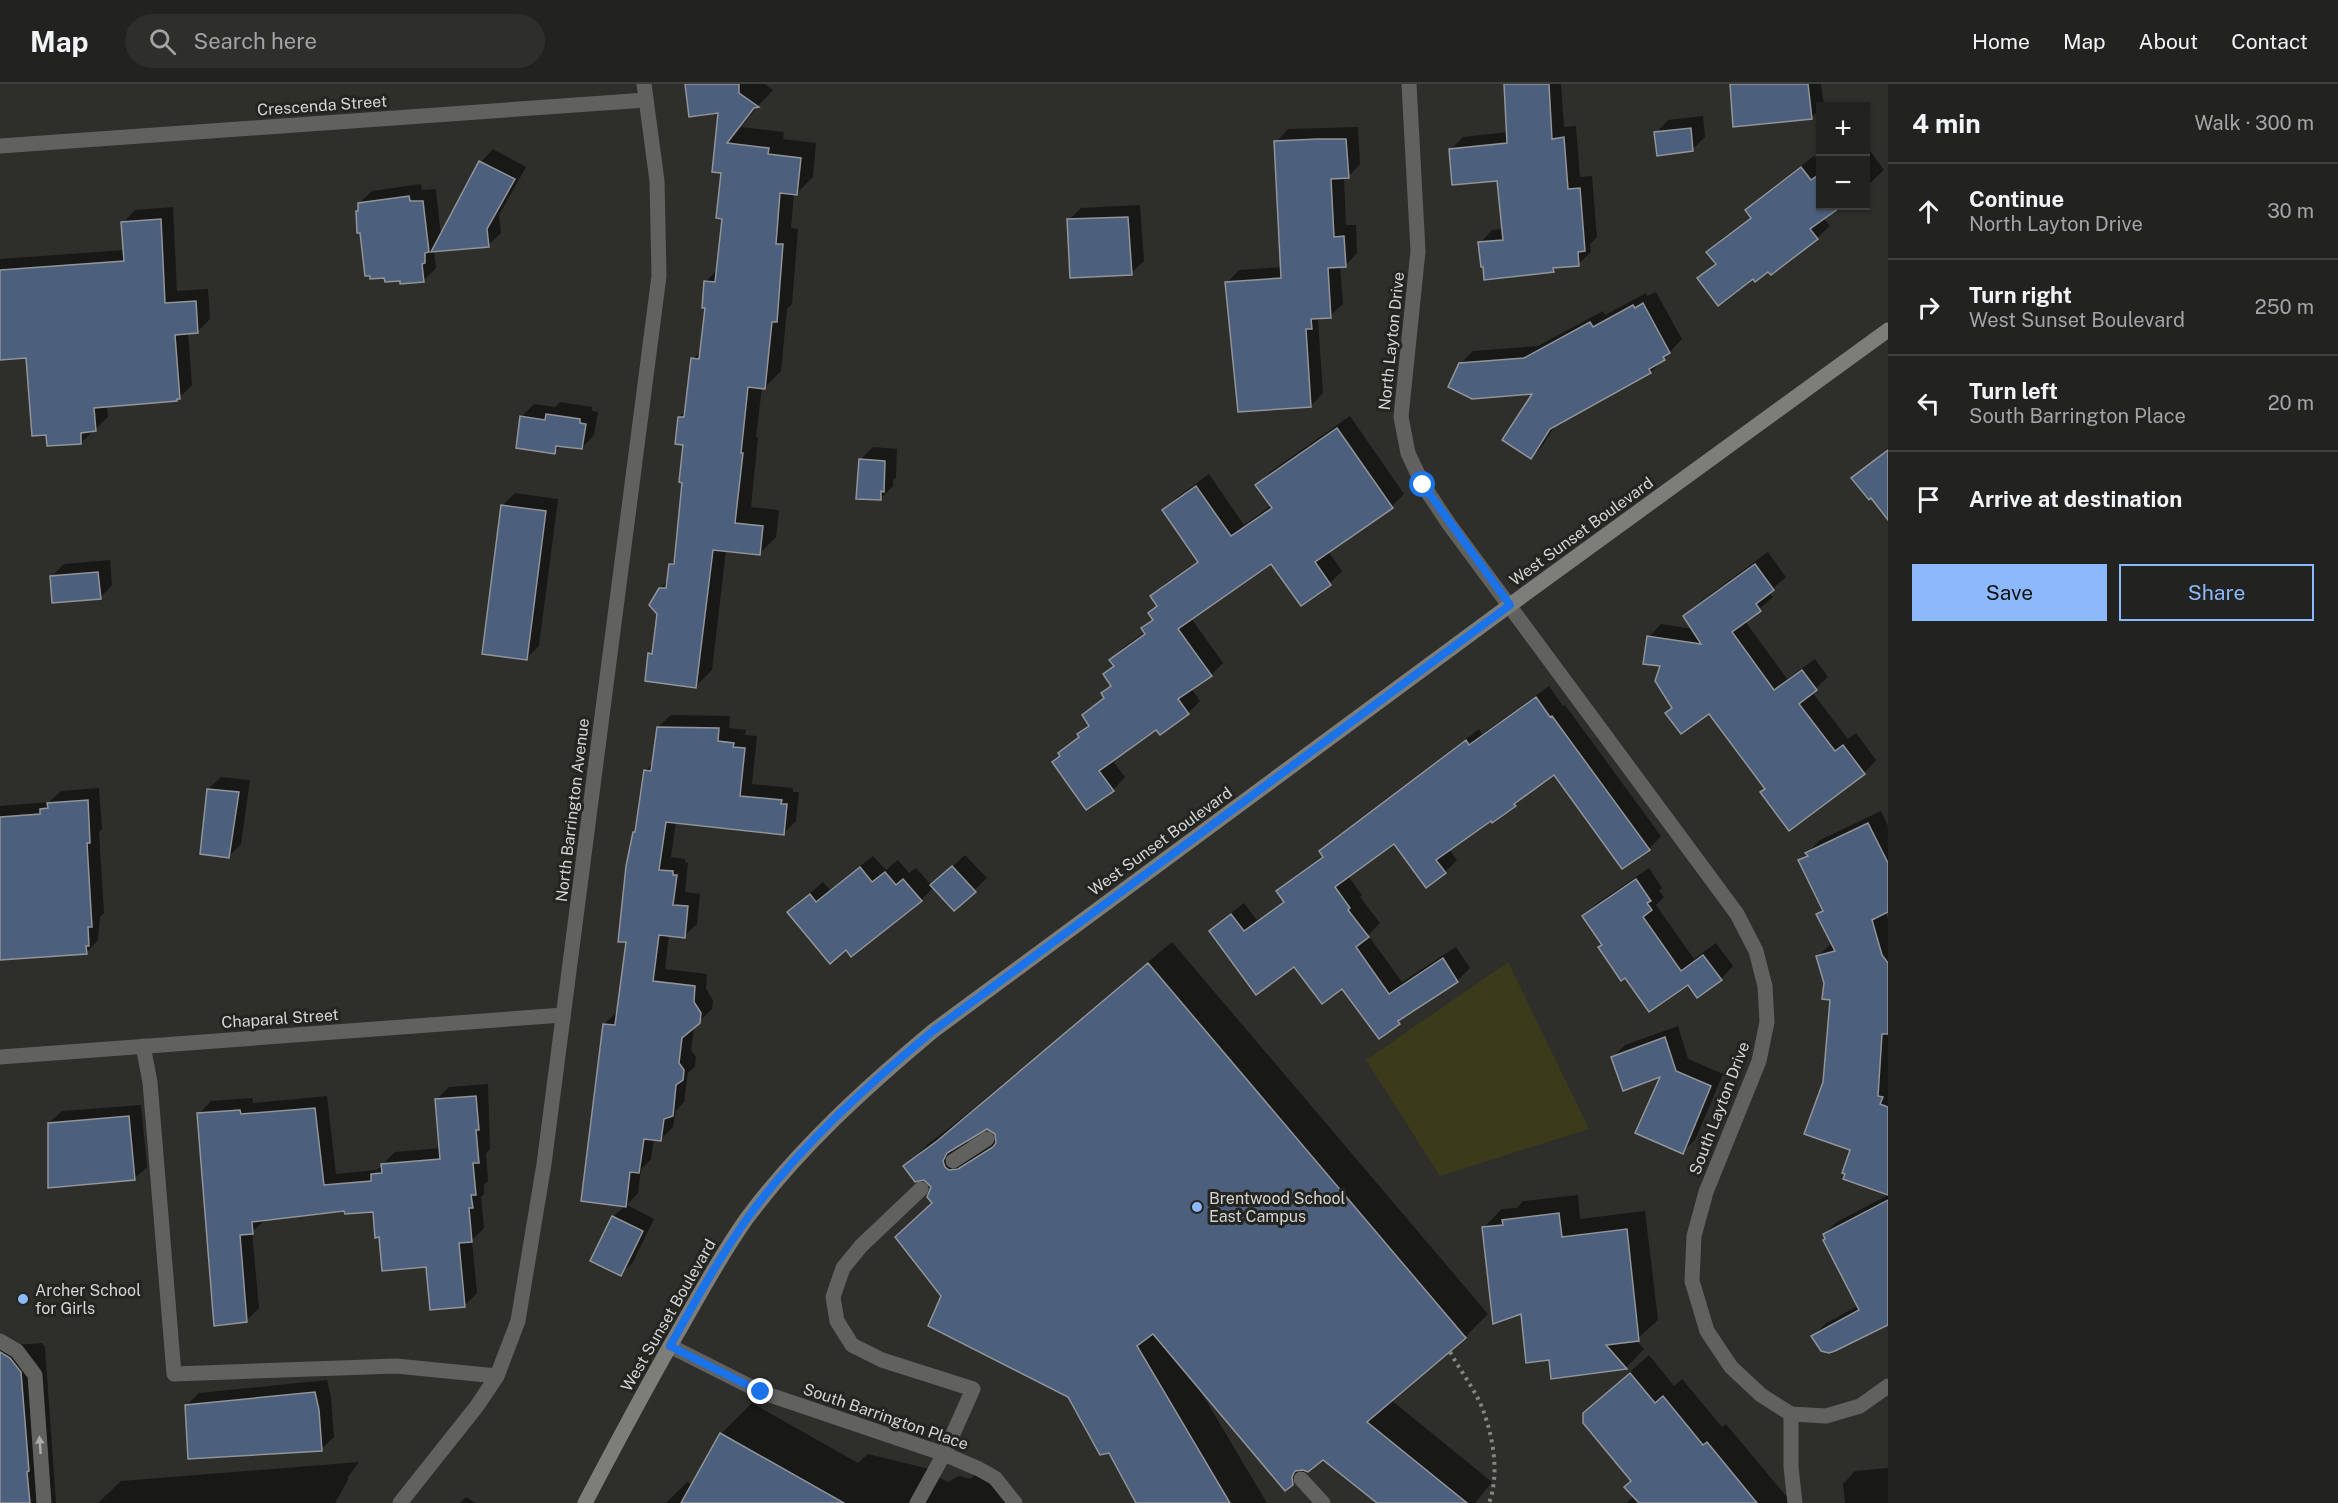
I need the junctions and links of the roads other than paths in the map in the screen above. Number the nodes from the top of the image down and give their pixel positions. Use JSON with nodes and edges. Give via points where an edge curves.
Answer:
{"nodes":[{"id":1,"x":644,"y":84,"type":"edge"},
{"id":2,"x":1409,"y":84,"type":"edge"},
{"id":3,"x":646,"y":100,"type":"junction"},
{"id":4,"x":0,"y":146,"type":"edge"},
{"id":5,"x":1888,"y":330,"type":"edge"},
{"id":6,"x":1510,"y":605,"type":"junction"},
{"id":7,"x":563,"y":1015,"type":"junction"},
{"id":8,"x":143,"y":1046,"type":"junction"},
{"id":9,"x":0,"y":1057,"type":"edge"},
{"id":10,"x":987,"y":1139,"type":"dead end"},
{"id":11,"x":953,"y":1161,"type":"dead end"},
{"id":12,"x":921,"y":1190,"type":"dead end"},
{"id":13,"x":0,"y":1341,"type":"edge"},
{"id":14,"x":670,"y":1346,"type":"junction"},
{"id":15,"x":497,"y":1376,"type":"junction"},
{"id":16,"x":1888,"y":1386,"type":"edge"},
{"id":17,"x":1791,"y":1414,"type":"junction"},
{"id":18,"x":944,"y":1454,"type":"junction"},
{"id":19,"x":1301,"y":1479,"type":"dead end"},
{"id":20,"x":44,"y":1503,"type":"edge"},
{"id":21,"x":400,"y":1503,"type":"edge"},
{"id":22,"x":585,"y":1503,"type":"edge"},
{"id":23,"x":917,"y":1503,"type":"edge"},
{"id":24,"x":1015,"y":1503,"type":"edge"},
{"id":25,"x":1323,"y":1503,"type":"edge"},
{"id":26,"x":1795,"y":1503,"type":"edge"}],
"edges":[{"from":1,"to":3,"type":"street","name":"North Barrington Avenue"},
{"from":2,"to":6,"type":"street","name":"North Layton Drive","via":[[1418,251],[1401,417],[1408,453],[1423,485]]},
{"from":3,"to":4,"type":"street","name":"Crescenda Street"},
{"from":3,"to":7,"type":"street","name":"North Barrington Avenue","via":[[657,181],[659,276]]},
{"from":5,"to":6,"type":"main road","name":"West Sunset Boulevard"},
{"from":6,"to":14,"type":"main road","name":"West Sunset Boulevard","via":[[942,1024],[887,1069],[792,1162],[747,1219]]},
{"from":6,"to":17,"type":"street","name":"South Layton Drive","via":[[1737,914],[1756,951],[1766,986],[1767,1022],[1759,1061],[1706,1192],[1694,1236],[1692,1281],[1707,1331],[1731,1367],[1761,1395]]},
{"from":7,"to":8,"type":"street","name":"Chaparal Street"},
{"from":7,"to":15,"type":"street","name":"North Barrington Avenue","via":[[522,1301]]},
{"from":8,"to":9,"type":"street","name":"Chaparal Street"},
{"from":8,"to":15,"type":"street","via":[[150,1082],[174,1374],[396,1366]]},
{"from":10,"to":11,"type":"street"},
{"from":12,"to":18,"type":"street","via":[[861,1246],[843,1268],[833,1297],[837,1321],[852,1345],[882,1360],[973,1389]]},
{"from":20,"to":13,"type":"street","one_way":true,"via":[[35,1376],[17,1351]]},
{"from":14,"to":18,"type":"street","name":"South Barrington Place","via":[[761,1392]]},
{"from":14,"to":22,"type":"main road","name":"West Sunset Boulevard"},
{"from":15,"to":21,"type":"street","name":"North Barrington Avenue"},
{"from":16,"to":17,"type":"street","name":"South Layton Drive","via":[[1848,1410],[1826,1416]]},
{"from":17,"to":26,"type":"street"},
{"from":18,"to":23,"type":"street"},
{"from":18,"to":24,"type":"street","name":"South Barrington Place","via":[[994,1478]]},
{"from":19,"to":25,"type":"street"}]}
